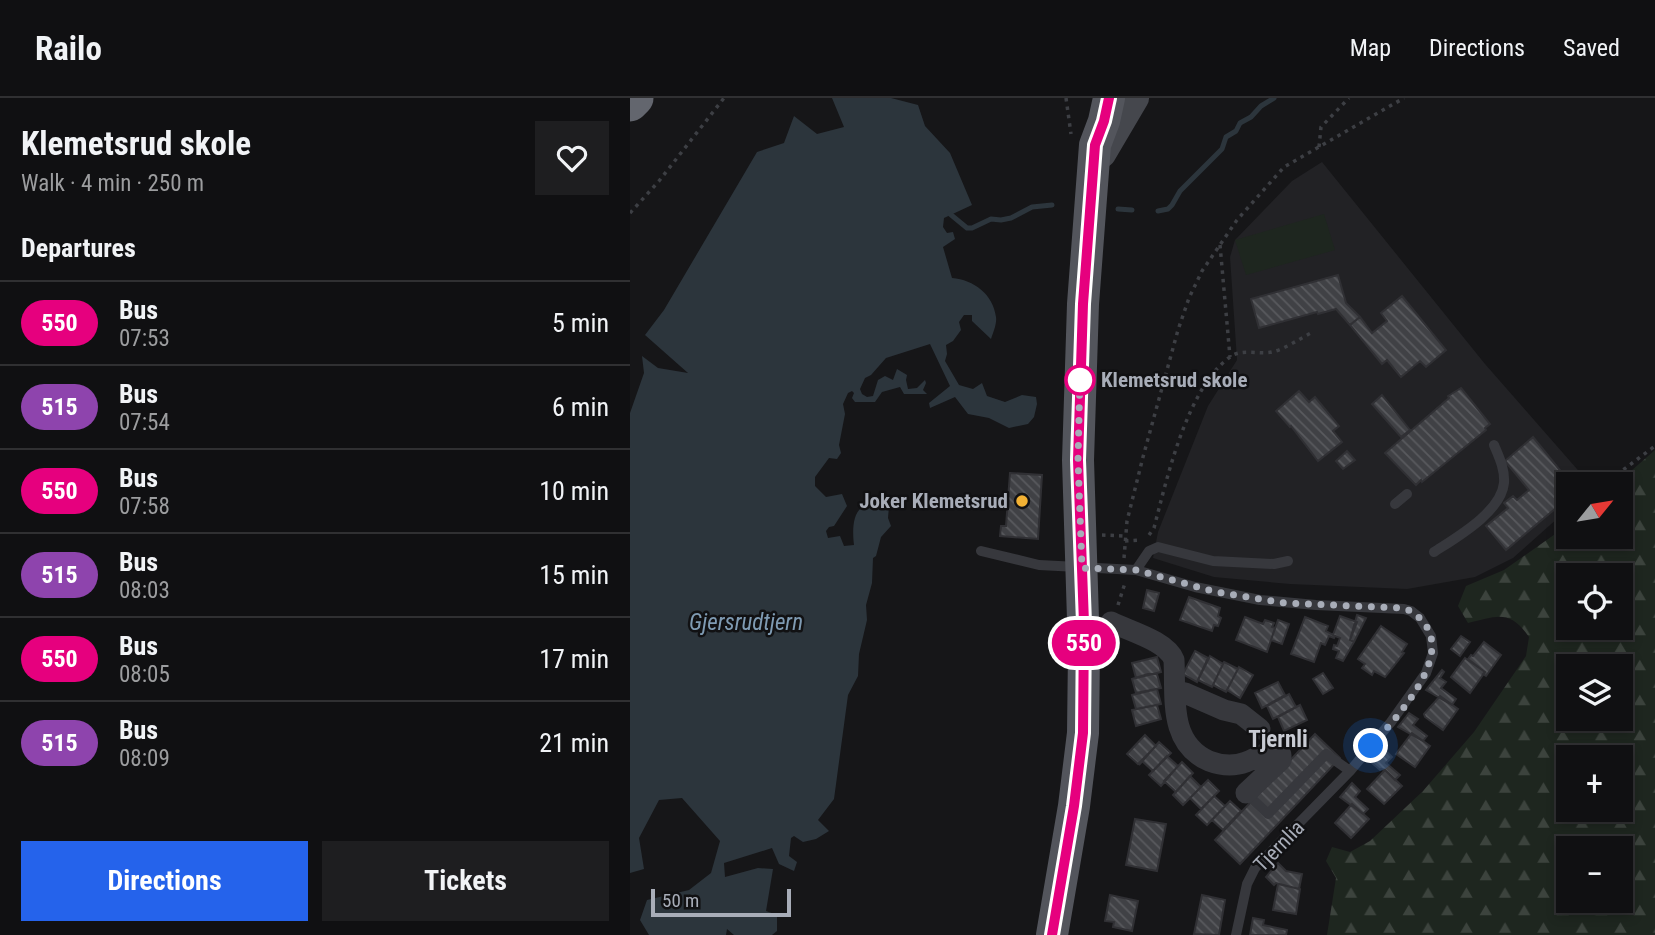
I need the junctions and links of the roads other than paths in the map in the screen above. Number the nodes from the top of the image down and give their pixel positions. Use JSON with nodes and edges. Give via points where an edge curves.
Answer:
{"nodes":[{"id":1,"x":635,"y":98,"type":"edge"},
{"id":2,"x":1088,"y":98,"type":"edge"},
{"id":3,"x":1109,"y":98,"type":"edge"},
{"id":4,"x":1135,"y":98,"type":"edge"},
{"id":5,"x":630,"y":103,"type":"edge"},
{"id":6,"x":1094,"y":157,"type":"junction"},
{"id":7,"x":1494,"y":445,"type":"dead end"},
{"id":8,"x":1407,"y":494,"type":"dead end"},
{"id":9,"x":1395,"y":504,"type":"dead end"},
{"id":10,"x":981,"y":551,"type":"dead end"},
{"id":11,"x":1434,"y":552,"type":"dead end"},
{"id":12,"x":1288,"y":561,"type":"dead end"},
{"id":13,"x":1082,"y":568,"type":"junction"},
{"id":14,"x":1130,"y":569,"type":"junction"},
{"id":15,"x":1111,"y":622,"type":"dead end"},
{"id":16,"x":1176,"y":691,"type":"junction"},
{"id":17,"x":1260,"y":729,"type":"dead end"},
{"id":18,"x":1350,"y":771,"type":"junction"},
{"id":19,"x":1246,"y":793,"type":"joint"},
{"id":20,"x":1052,"y":935,"type":"edge"},
{"id":21,"x":1236,"y":935,"type":"edge"}],
"edges":[{"from":1,"to":5,"type":"highway"},
{"from":2,"to":6,"type":"main road"},
{"from":3,"to":6,"type":"main road"},
{"from":4,"to":6,"type":"main road"},
{"from":6,"to":13,"type":"main road","via":[[1079,425]]},
{"from":7,"to":11,"type":"lane","via":[[1504,473],[1501,495],[1479,520]]},
{"from":8,"to":9,"type":"lane"},
{"from":10,"to":13,"type":"lane","name":"Tjernlia","via":[[1039,565]]},
{"from":12,"to":14,"type":"lane","via":[[1213,561],[1158,547]]},
{"from":13,"to":14,"type":"lane","name":"Tjernlia"},
{"from":13,"to":20,"type":"main road","via":[[1083,733]]},
{"from":14,"to":18,"type":"lane","name":"Tjernlia","via":[[1260,600],[1395,607],[1414,613],[1432,636],[1431,663]]},
{"from":15,"to":16,"type":"street","name":"Tjernlia","via":[[1169,650]]},
{"from":16,"to":17,"type":"street","via":[[1241,714]]},
{"from":16,"to":19,"type":"street","name":"Tjernlia","via":[[1179,730],[1190,748],[1206,760],[1236,766],[1269,752],[1281,755]]},
{"from":18,"to":19,"type":"lane","name":"Tjernlia","via":[[1326,754],[1268,814]]},
{"from":18,"to":21,"type":"lane","name":"Tjernlia","via":[[1255,868]]}]}
